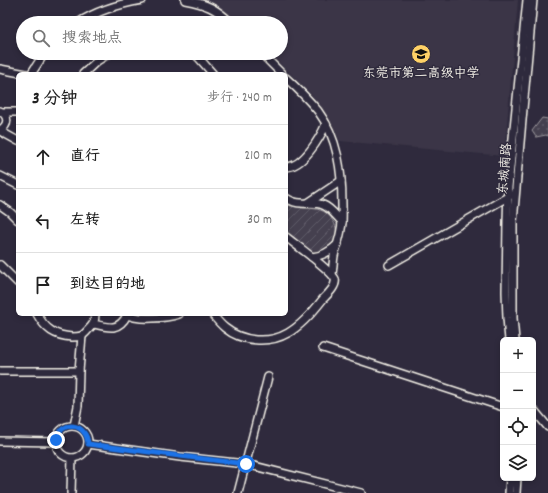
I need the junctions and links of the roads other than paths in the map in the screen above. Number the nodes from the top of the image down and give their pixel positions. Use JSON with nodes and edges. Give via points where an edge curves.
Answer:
{"nodes":[{"id":1,"x":142,"y":0,"type":"edge"},
{"id":2,"x":185,"y":0,"type":"edge"},
{"id":3,"x":527,"y":0,"type":"edge"},
{"id":4,"x":533,"y":0,"type":"edge"},
{"id":5,"x":90,"y":16,"type":"edge"},
{"id":6,"x":223,"y":16,"type":"edge"},
{"id":7,"x":40,"y":60,"type":"edge"},
{"id":8,"x":99,"y":60,"type":"edge"},
{"id":9,"x":201,"y":60,"type":"edge"},
{"id":10,"x":268,"y":60,"type":"edge"},
{"id":11,"x":0,"y":69,"type":"edge"},
{"id":12,"x":16,"y":72,"type":"edge"},
{"id":13,"x":32,"y":72,"type":"edge"},
{"id":14,"x":85,"y":72,"type":"edge"},
{"id":15,"x":211,"y":72,"type":"edge"},
{"id":16,"x":280,"y":72,"type":"edge"},
{"id":17,"x":288,"y":80,"type":"edge"},
{"id":18,"x":1,"y":112,"type":"edge"},
{"id":19,"x":16,"y":112,"type":"edge"},
{"id":20,"x":326,"y":124,"type":"junction"},
{"id":21,"x":0,"y":130,"type":"edge"},
{"id":22,"x":16,"y":140,"type":"edge"},
{"id":23,"x":288,"y":167,"type":"edge"},
{"id":24,"x":0,"y":176,"type":"edge"},
{"id":25,"x":341,"y":181,"type":"junction"},
{"id":26,"x":16,"y":184,"type":"edge"},
{"id":27,"x":516,"y":193,"type":"junction"},
{"id":28,"x":508,"y":197,"type":"junction"},
{"id":29,"x":288,"y":199,"type":"edge"},
{"id":30,"x":308,"y":203,"type":"junction"},
{"id":31,"x":0,"y":205,"type":"edge"},
{"id":32,"x":16,"y":218,"type":"edge"},
{"id":33,"x":342,"y":222,"type":"junction"},
{"id":34,"x":288,"y":239,"type":"edge"},
{"id":35,"x":338,"y":244,"type":"junction"},
{"id":36,"x":312,"y":257,"type":"junction"},
{"id":37,"x":0,"y":265,"type":"edge"},
{"id":38,"x":390,"y":265,"type":"dead end"},
{"id":39,"x":332,"y":274,"type":"junction"},
{"id":40,"x":16,"y":281,"type":"edge"},
{"id":41,"x":38,"y":316,"type":"edge"},
{"id":42,"x":95,"y":316,"type":"edge"},
{"id":43,"x":125,"y":316,"type":"edge"},
{"id":44,"x":130,"y":316,"type":"edge"},
{"id":45,"x":169,"y":316,"type":"edge"},
{"id":46,"x":214,"y":316,"type":"edge"},
{"id":47,"x":94,"y":324,"type":"junction"},
{"id":48,"x":82,"y":336,"type":"junction"},
{"id":49,"x":509,"y":337,"type":"edge"},
{"id":50,"x":515,"y":337,"type":"edge"},
{"id":51,"x":323,"y":348,"type":"dead end"},
{"id":52,"x":0,"y":371,"type":"edge"},
{"id":53,"x":79,"y":371,"type":"junction"},
{"id":54,"x":268,"y":377,"type":"dead end"},
{"id":55,"x":500,"y":406,"type":"edge"},
{"id":56,"x":536,"y":413,"type":"edge"},
{"id":57,"x":74,"y":426,"type":"junction"},
{"id":58,"x":548,"y":427,"type":"edge"},
{"id":59,"x":0,"y":441,"type":"edge"},
{"id":60,"x":56,"y":442,"type":"junction"},
{"id":61,"x":88,"y":444,"type":"junction"},
{"id":62,"x":72,"y":458,"type":"junction"},
{"id":63,"x":246,"y":464,"type":"junction"},
{"id":64,"x":510,"y":481,"type":"edge"},
{"id":65,"x":516,"y":481,"type":"edge"},
{"id":66,"x":356,"y":492,"type":"edge"},
{"id":67,"x":71,"y":493,"type":"edge"},
{"id":68,"x":238,"y":493,"type":"edge"},
{"id":69,"x":509,"y":493,"type":"edge"},
{"id":70,"x":516,"y":493,"type":"edge"}],
"edges":[{"from":1,"to":5,"type":"street","via":[[107,8]]},
{"from":2,"to":6,"type":"street","via":[[207,5]]},
{"from":3,"to":28,"type":"street","name":"东城南路"},
{"from":4,"to":27,"type":"street","name":"东城南路"},
{"from":7,"to":13,"type":"street"},
{"from":8,"to":14,"type":"street"},
{"from":9,"to":15,"type":"street"},
{"from":10,"to":16,"type":"street"},
{"from":11,"to":12,"type":"street"},
{"from":17,"to":20,"type":"street","via":[[307,98]]},
{"from":18,"to":19,"type":"street"},
{"from":18,"to":21,"type":"street","via":[[6,116],[7,122]]},
{"from":20,"to":23,"type":"street","via":[[309,151],[300,161]]},
{"from":20,"to":25,"type":"street","via":[[335,142]]},
{"from":21,"to":22,"type":"street"},
{"from":24,"to":26,"type":"street"},
{"from":25,"to":30,"type":"street"},
{"from":25,"to":33,"type":"street"},
{"from":27,"to":28,"type":"street"},
{"from":27,"to":50,"type":"street","name":"东城南路","via":[[512,318]]},
{"from":28,"to":38,"type":"street"},
{"from":28,"to":49,"type":"street","name":"东城南路","via":[[506,292]]},
{"from":29,"to":30,"type":"street"},
{"from":30,"to":33,"type":"street","via":[[324,206]]},
{"from":31,"to":32,"type":"street"},
{"from":33,"to":35,"type":"street"},
{"from":34,"to":36,"type":"street"},
{"from":35,"to":36,"type":"street","via":[[323,255]]},
{"from":35,"to":39,"type":"street"},
{"from":36,"to":39,"type":"street"},
{"from":37,"to":40,"type":"street"},
{"from":39,"to":46,"type":"street","via":[[335,281],[333,288],[313,312],[294,329],[275,339],[248,339],[226,328]]},
{"from":41,"to":48,"type":"street","via":[[53,332]]},
{"from":42,"to":47,"type":"street"},
{"from":43,"to":47,"type":"street","via":[[123,322],[116,326],[106,328]]},
{"from":44,"to":45,"type":"street"},
{"from":47,"to":48,"type":"street"},
{"from":48,"to":53,"type":"street"},
{"from":51,"to":55,"type":"street"},
{"from":52,"to":53,"type":"street"},
{"from":53,"to":57,"type":"street","via":[[78,406]]},
{"from":54,"to":63,"type":"street"},
{"from":56,"to":58,"type":"street"},
{"from":57,"to":60,"type":"street","via":[[61,430]]},
{"from":57,"to":61,"type":"street","via":[[86,434]]},
{"from":59,"to":60,"type":"street"},
{"from":60,"to":62,"type":"street","via":[[63,456]]},
{"from":61,"to":62,"type":"street","via":[[82,455]]},
{"from":61,"to":63,"type":"street"},
{"from":62,"to":67,"type":"street"},
{"from":63,"to":66,"type":"street"},
{"from":63,"to":68,"type":"street"},
{"from":64,"to":69,"type":"street"},
{"from":65,"to":70,"type":"street"}]}
